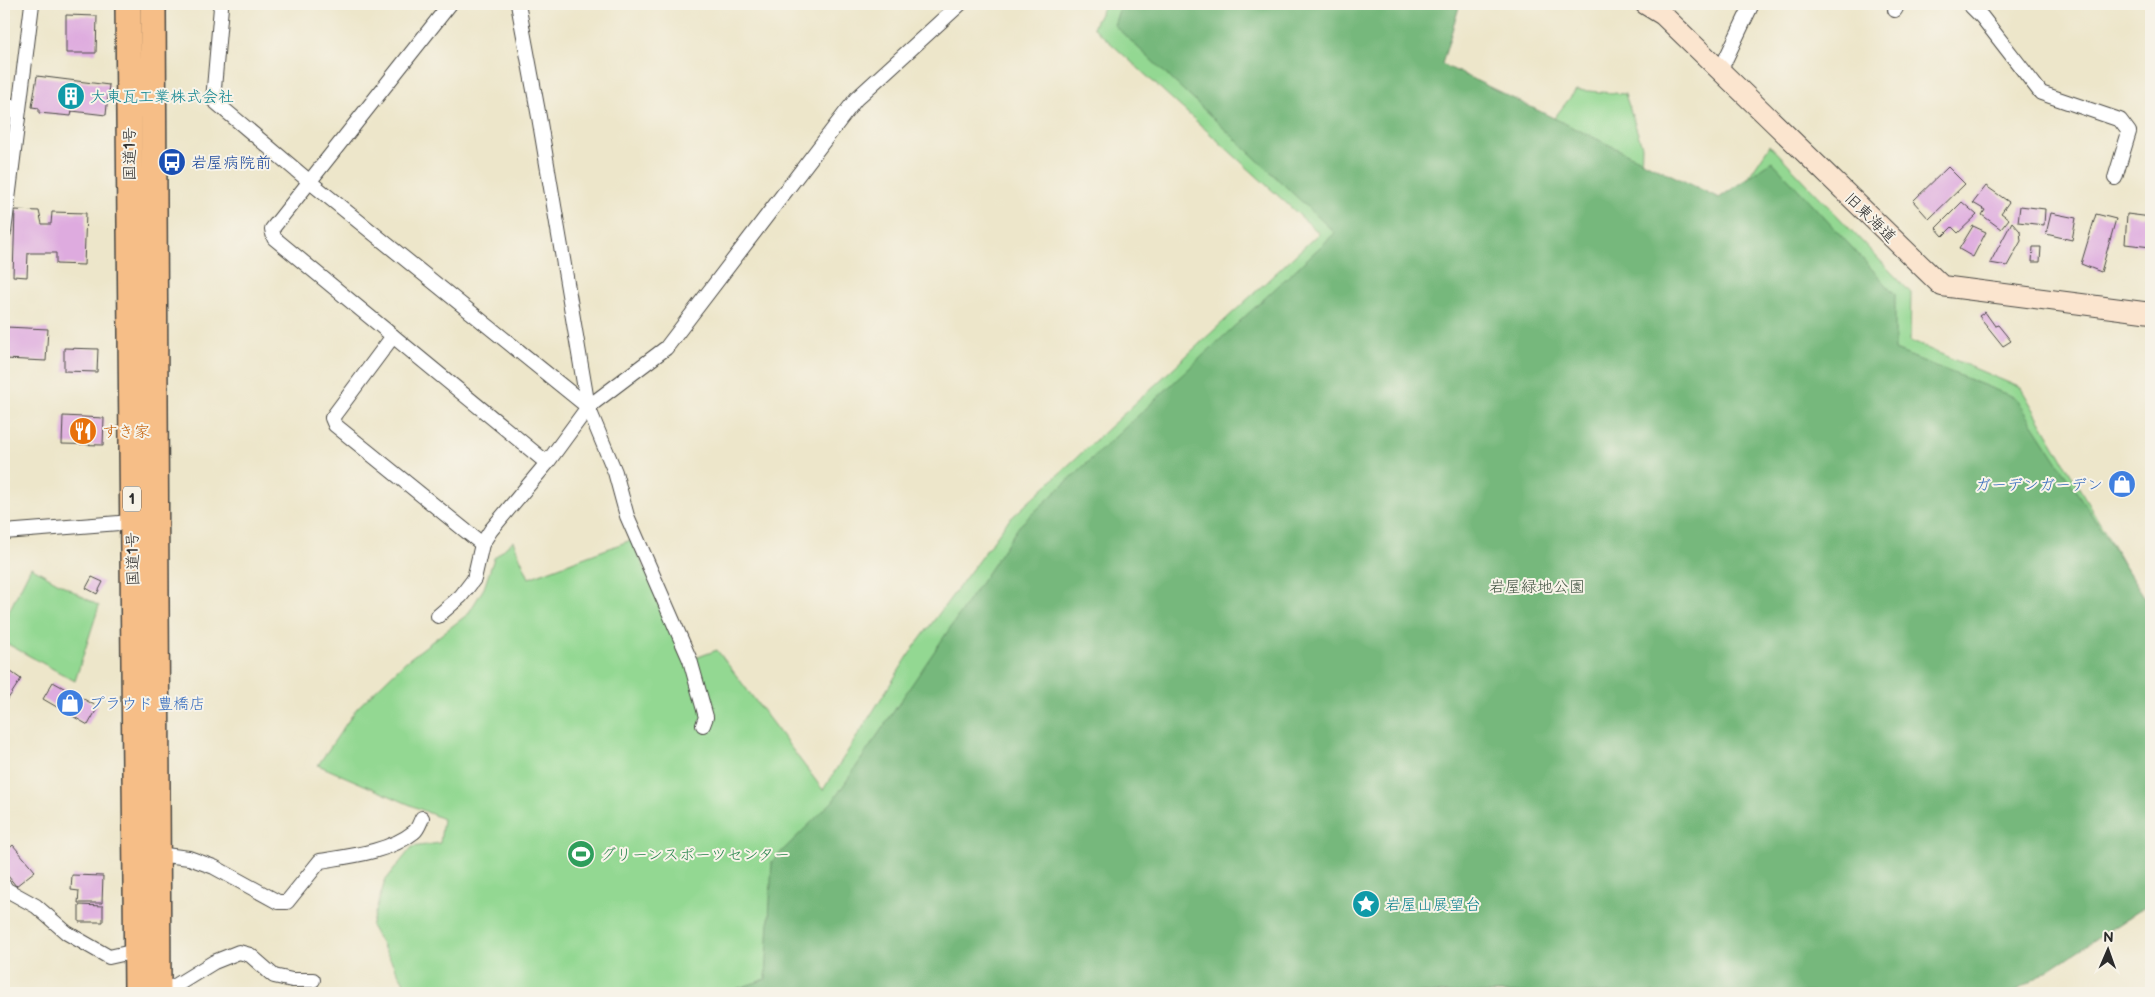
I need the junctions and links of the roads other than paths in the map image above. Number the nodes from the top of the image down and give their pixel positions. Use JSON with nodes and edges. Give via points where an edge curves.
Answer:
{"nodes":[{"id":1,"x":32,"y":4,"type":"edge"},
{"id":2,"x":128,"y":4,"type":"edge"},
{"id":3,"x":153,"y":4,"type":"edge"},
{"id":4,"x":219,"y":4,"type":"edge"},
{"id":5,"x":450,"y":4,"type":"edge"},
{"id":6,"x":518,"y":4,"type":"edge"},
{"id":7,"x":960,"y":4,"type":"edge"},
{"id":8,"x":1645,"y":4,"type":"edge"},
{"id":9,"x":1752,"y":4,"type":"edge"},
{"id":10,"x":1969,"y":4,"type":"edge"},
{"id":11,"x":1985,"y":10,"type":"edge"},
{"id":12,"x":1720,"y":71,"type":"junction"},
{"id":13,"x":4,"y":101,"type":"edge"},
{"id":14,"x":18,"y":113,"type":"junction"},
{"id":15,"x":2115,"y":178,"type":"dead end"},
{"id":16,"x":310,"y":182,"type":"junction"},
{"id":17,"x":4,"y":232,"type":"edge"},
{"id":18,"x":2151,"y":313,"type":"edge"},
{"id":19,"x":393,"y":336,"type":"junction"},
{"id":20,"x":588,"y":408,"type":"junction"},
{"id":21,"x":547,"y":463,"type":"junction"},
{"id":22,"x":132,"y":522,"type":"junction"},
{"id":23,"x":4,"y":532,"type":"edge"},
{"id":24,"x":482,"y":544,"type":"junction"},
{"id":25,"x":438,"y":616,"type":"dead end"},
{"id":26,"x":703,"y":726,"type":"dead end"},
{"id":27,"x":422,"y":818,"type":"dead end"},
{"id":28,"x":157,"y":854,"type":"junction"},
{"id":29,"x":5,"y":890,"type":"edge"},
{"id":30,"x":136,"y":951,"type":"junction"},
{"id":31,"x":313,"y":980,"type":"dead end"},
{"id":32,"x":151,"y":992,"type":"edge"}],
"edges":[{"from":1,"to":14,"type":"street"},
{"from":2,"to":22,"type":"highway","name":"国道1号","number":"1"},
{"from":3,"to":28,"type":"highway","name":"国道1号","number":"1"},
{"from":4,"to":16,"type":"street","via":[[213,100]]},
{"from":5,"to":16,"type":"street"},
{"from":6,"to":20,"type":"street"},
{"from":7,"to":20,"type":"street","via":[[856,99],[666,348]]},
{"from":8,"to":12,"type":"street","name":"旧東海道","via":[[1663,15]]},
{"from":9,"to":12,"type":"street"},
{"from":10,"to":11,"type":"street"},
{"from":11,"to":15,"type":"street","via":[[2042,94],[2120,120],[2129,132]]},
{"from":12,"to":18,"type":"street","name":"旧東海道","via":[[1942,286]]},
{"from":13,"to":14,"type":"street"},
{"from":14,"to":17,"type":"street"},
{"from":16,"to":19,"type":"street","via":[[272,229],[274,238]]},
{"from":16,"to":20,"type":"street"},
{"from":19,"to":21,"type":"street"},
{"from":19,"to":24,"type":"street","via":[[332,418],[335,425]]},
{"from":20,"to":21,"type":"street"},
{"from":20,"to":26,"type":"street","via":[[615,472],[627,516],[690,660],[706,716]]},
{"from":21,"to":24,"type":"street"},
{"from":22,"to":23,"type":"street"},
{"from":22,"to":30,"type":"highway","name":"国道1号","number":"1"},
{"from":24,"to":25,"type":"street","via":[[474,579],[461,596]]},
{"from":27,"to":28,"type":"street","via":[[416,831],[389,846],[320,861],[288,902],[278,902],[214,867],[189,858]]},
{"from":28,"to":32,"type":"highway","name":"国道1号","number":"1"},
{"from":29,"to":30,"type":"street","via":[[36,906],[67,933],[109,957]]},
{"from":30,"to":32,"type":"highway","name":"国道1号","number":"1"},
{"from":31,"to":32,"type":"street","via":[[274,976],[250,955],[239,952],[214,962],[176,986]]}]}
